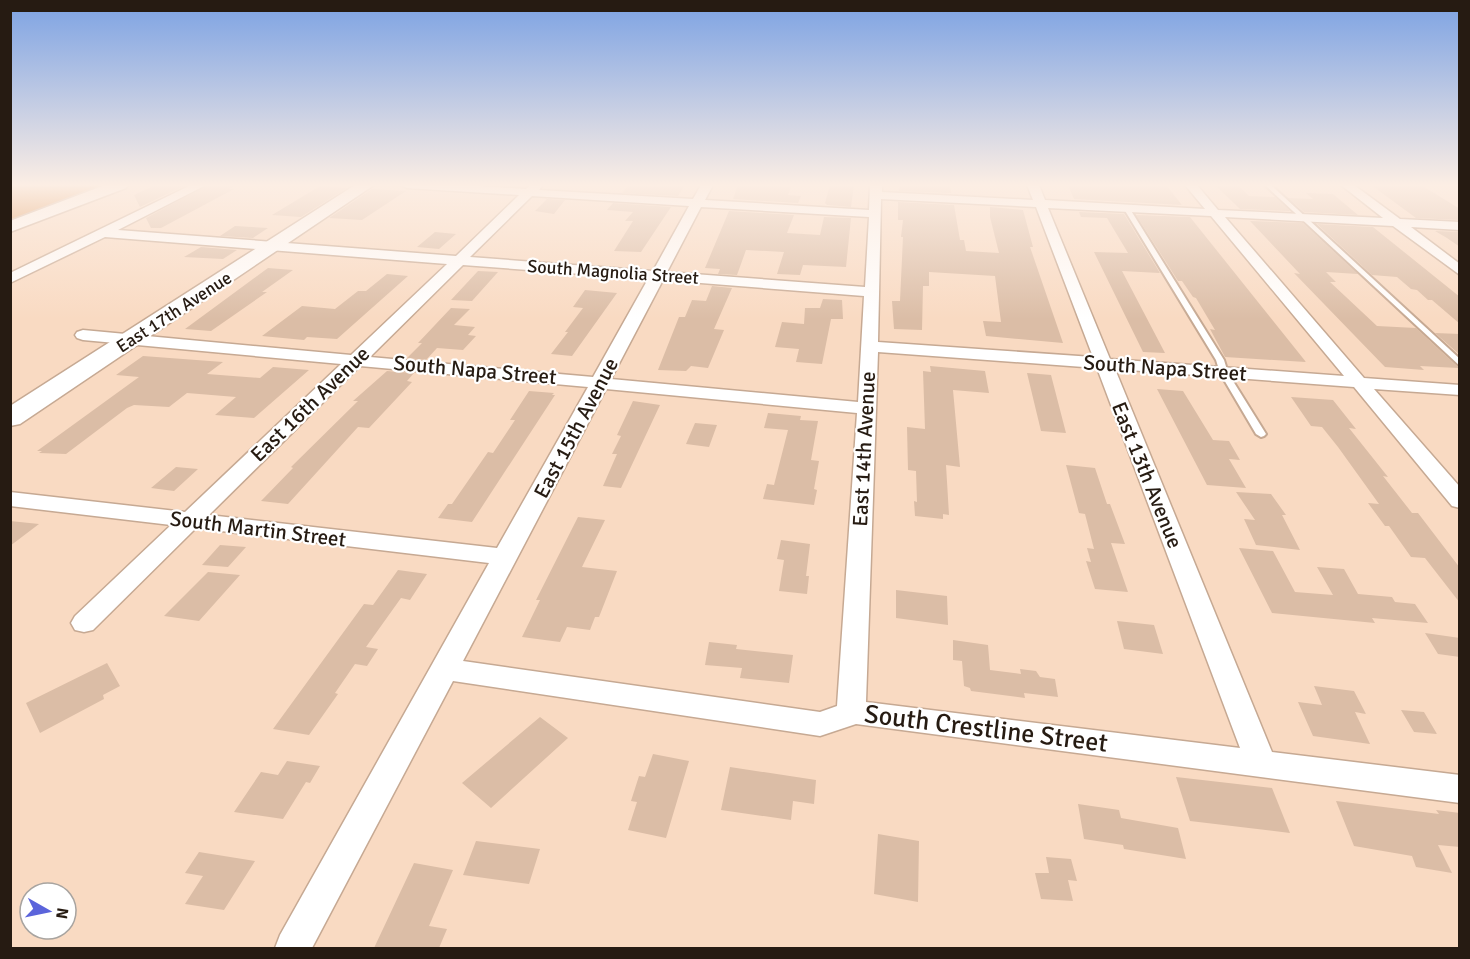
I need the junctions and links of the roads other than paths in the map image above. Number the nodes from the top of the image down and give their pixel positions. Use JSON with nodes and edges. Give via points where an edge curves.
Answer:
{"nodes":[{"id":1,"x":110,"y":230,"type":"edge"},
{"id":2,"x":299,"y":230,"type":"edge"},
{"id":3,"x":492,"y":230,"type":"edge"},
{"id":4,"x":683,"y":230,"type":"edge"},
{"id":5,"x":874,"y":230,"type":"edge"},
{"id":6,"x":1052,"y":230,"type":"edge"},
{"id":7,"x":1140,"y":230,"type":"edge"},
{"id":8,"x":1229,"y":230,"type":"edge"},
{"id":9,"x":1317,"y":230,"type":"edge"},
{"id":10,"x":1407,"y":230,"type":"edge"},
{"id":11,"x":103,"y":233,"type":"junction"},
{"id":12,"x":275,"y":246,"type":"junction"},
{"id":13,"x":460,"y":260,"type":"junction"},
{"id":14,"x":1460,"y":271,"type":"edge"},
{"id":15,"x":659,"y":275,"type":"junction"},
{"id":16,"x":10,"y":279,"type":"edge"},
{"id":17,"x":872,"y":292,"type":"junction"},
{"id":18,"x":83,"y":335,"type":"dead end"},
{"id":19,"x":132,"y":339,"type":"junction"},
{"id":20,"x":870,"y":346,"type":"junction"},
{"id":21,"x":358,"y":359,"type":"junction"},
{"id":22,"x":1103,"y":363,"type":"junction"},
{"id":23,"x":1460,"y":364,"type":"edge"},
{"id":24,"x":1224,"y":373,"type":"junction"},
{"id":25,"x":601,"y":382,"type":"junction"},
{"id":26,"x":1360,"y":383,"type":"junction"},
{"id":27,"x":1460,"y":390,"type":"edge"},
{"id":28,"x":866,"y":408,"type":"junction"},
{"id":29,"x":10,"y":418,"type":"edge"},
{"id":30,"x":1261,"y":434,"type":"dead end"},
{"id":31,"x":10,"y":499,"type":"edge"},
{"id":32,"x":1460,"y":501,"type":"edge"},
{"id":33,"x":189,"y":521,"type":"junction"},
{"id":34,"x":506,"y":557,"type":"junction"},
{"id":35,"x":84,"y":623,"type":"dead end"},
{"id":36,"x":445,"y":669,"type":"junction"},
{"id":37,"x":851,"y":712,"type":"junction"},
{"id":38,"x":1262,"y":765,"type":"junction"},
{"id":39,"x":1460,"y":789,"type":"edge"},
{"id":40,"x":293,"y":948,"type":"edge"}],
"edges":[{"from":1,"to":11,"type":"street"},
{"from":2,"to":12,"type":"street","name":"East 17th Avenue"},
{"from":3,"to":13,"type":"street","name":"East 16th Avenue"},
{"from":4,"to":15,"type":"street","name":"East 15th Avenue"},
{"from":5,"to":17,"type":"street","name":"East 14th Avenue"},
{"from":6,"to":22,"type":"street","name":"East 13th Avenue"},
{"from":7,"to":24,"type":"lane","via":[[1220,360]]},
{"from":8,"to":26,"type":"street"},
{"from":9,"to":23,"type":"lane"},
{"from":10,"to":14,"type":"street"},
{"from":11,"to":12,"type":"street","name":"South Magnolia Street"},
{"from":11,"to":16,"type":"street"},
{"from":12,"to":13,"type":"street","name":"South Magnolia Street"},
{"from":12,"to":19,"type":"street","name":"East 17th Avenue"},
{"from":13,"to":15,"type":"street","name":"South Magnolia Street"},
{"from":13,"to":21,"type":"street","name":"East 16th Avenue"},
{"from":15,"to":17,"type":"street","name":"South Magnolia Street"},
{"from":15,"to":25,"type":"street","name":"East 15th Avenue"},
{"from":17,"to":20,"type":"street","name":"East 14th Avenue"},
{"from":18,"to":19,"type":"street","name":"South Napa Street"},
{"from":19,"to":21,"type":"street","name":"South Napa Street"},
{"from":19,"to":29,"type":"street","name":"East 17th Avenue"},
{"from":20,"to":22,"type":"street","name":"South Napa Street"},
{"from":20,"to":28,"type":"street","name":"East 14th Avenue"},
{"from":21,"to":25,"type":"street","name":"South Napa Street"},
{"from":21,"to":33,"type":"street","name":"East 16th Avenue"},
{"from":22,"to":24,"type":"street","name":"South Napa Street"},
{"from":22,"to":38,"type":"street","name":"East 13th Avenue"},
{"from":24,"to":26,"type":"street","name":"South Napa Street"},
{"from":24,"to":30,"type":"lane"},
{"from":25,"to":28,"type":"street","name":"South Napa Street"},
{"from":25,"to":34,"type":"street","name":"East 15th Avenue"},
{"from":26,"to":27,"type":"street","name":"South Napa Street"},
{"from":26,"to":32,"type":"street"},
{"from":28,"to":37,"type":"street","name":"East 14th Avenue"},
{"from":31,"to":33,"type":"street","name":"South Martin Street"},
{"from":33,"to":34,"type":"street","name":"South Martin Street"},
{"from":33,"to":35,"type":"street","name":"East 16th Avenue"},
{"from":34,"to":36,"type":"street","name":"East 15th Avenue"},
{"from":36,"to":37,"type":"street","name":"South Crestline Street","via":[[820,724]]},
{"from":36,"to":40,"type":"street","name":"East 15th Avenue"},
{"from":37,"to":38,"type":"street","name":"South Crestline Street"},
{"from":38,"to":39,"type":"street","name":"South Crestline Street"}]}
